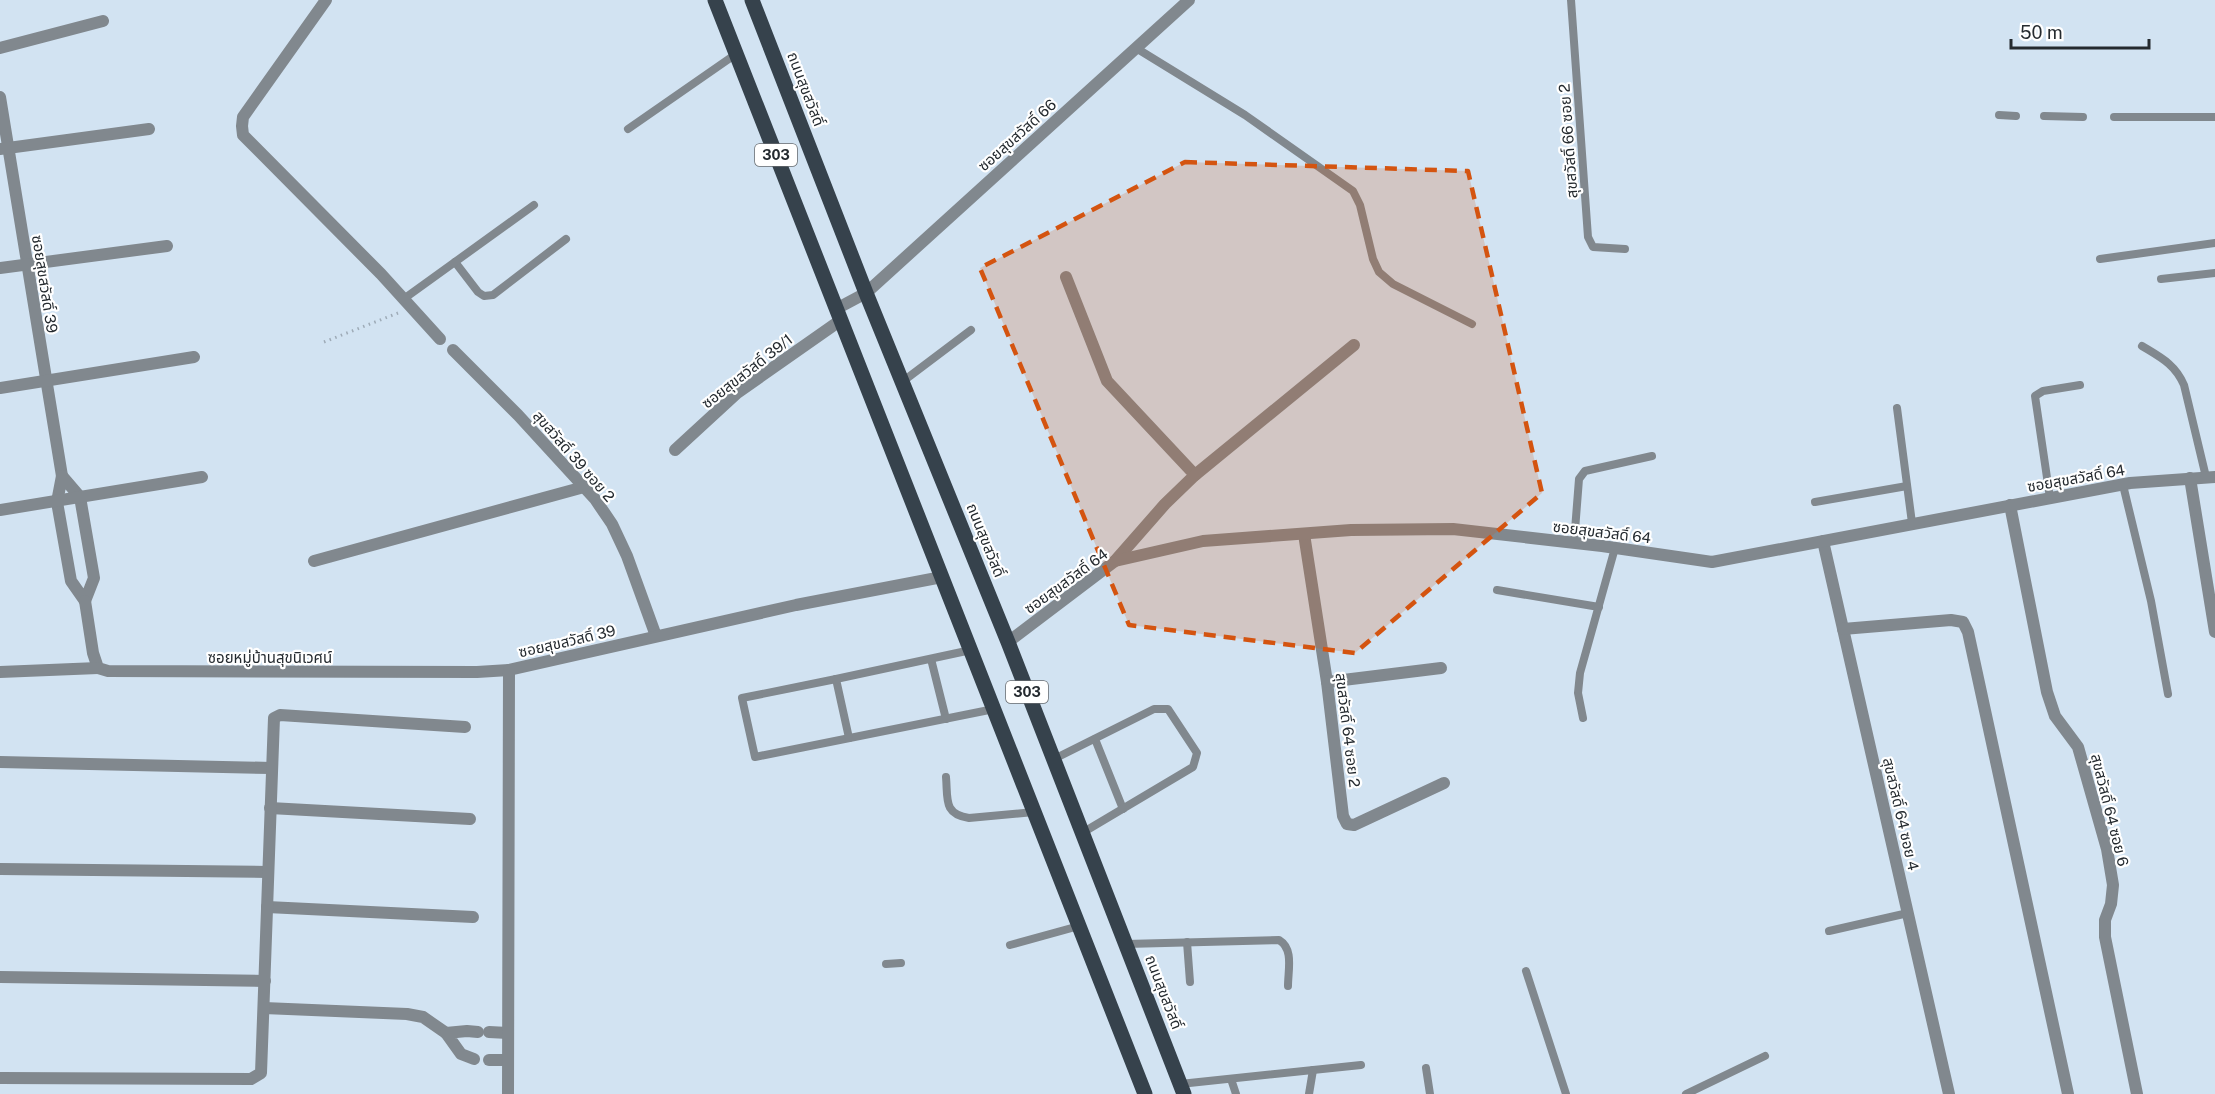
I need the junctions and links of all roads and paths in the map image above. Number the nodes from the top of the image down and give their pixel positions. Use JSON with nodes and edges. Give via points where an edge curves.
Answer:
{"nodes":[{"id":1,"x":326,"y":0,"type":"edge"},
{"id":2,"x":715,"y":0,"type":"edge"},
{"id":3,"x":752,"y":0,"type":"edge"},
{"id":4,"x":1189,"y":0,"type":"edge"},
{"id":5,"x":1571,"y":0,"type":"edge"},
{"id":6,"x":103,"y":21,"type":"dead end"},
{"id":7,"x":0,"y":48,"type":"edge"},
{"id":8,"x":1136,"y":48,"type":"junction"},
{"id":9,"x":736,"y":54,"type":"junction"},
{"id":10,"x":0,"y":97,"type":"edge"},
{"id":11,"x":1999,"y":115,"type":"dead end"},
{"id":12,"x":2016,"y":116,"type":"dead end"},
{"id":13,"x":2044,"y":116,"type":"dead end"},
{"id":14,"x":2083,"y":117,"type":"dead end"},
{"id":15,"x":2114,"y":117,"type":"dead end"},
{"id":16,"x":2215,"y":117,"type":"edge"},
{"id":17,"x":149,"y":129,"type":"dead end"},
{"id":18,"x":628,"y":129,"type":"dead end"},
{"id":19,"x":5,"y":149,"type":"edge"},
{"id":20,"x":534,"y":205,"type":"dead end"},
{"id":21,"x":566,"y":240,"type":"dead end"},
{"id":22,"x":2215,"y":243,"type":"edge"},
{"id":23,"x":167,"y":246,"type":"dead end"},
{"id":24,"x":1625,"y":249,"type":"dead end"},
{"id":25,"x":2100,"y":258,"type":"dead end"},
{"id":26,"x":455,"y":262,"type":"junction"},
{"id":27,"x":27,"y":264,"type":"junction"},
{"id":28,"x":0,"y":268,"type":"edge"},
{"id":29,"x":2215,"y":273,"type":"edge"},
{"id":30,"x":1066,"y":277,"type":"dead end"},
{"id":31,"x":2162,"y":279,"type":"dead end"},
{"id":32,"x":866,"y":292,"type":"junction"},
{"id":33,"x":409,"y":303,"type":"junction"},
{"id":34,"x":838,"y":314,"type":"junction"},
{"id":35,"x":1472,"y":324,"type":"dead end"},
{"id":36,"x":971,"y":330,"type":"dead end"},
{"id":37,"x":440,"y":339,"type":"dead end"},
{"id":38,"x":324,"y":342,"type":"dead end"},
{"id":39,"x":1354,"y":345,"type":"dead end"},
{"id":40,"x":2142,"y":346,"type":"dead end"},
{"id":41,"x":453,"y":350,"type":"dead end"},
{"id":42,"x":194,"y":357,"type":"dead end"},
{"id":43,"x":45,"y":380,"type":"junction"},
{"id":44,"x":902,"y":382,"type":"junction"},
{"id":45,"x":2080,"y":385,"type":"dead end"},
{"id":46,"x":0,"y":388,"type":"edge"},
{"id":47,"x":1897,"y":408,"type":"dead end"},
{"id":48,"x":675,"y":450,"type":"dead end"},
{"id":49,"x":1652,"y":456,"type":"dead end"},
{"id":50,"x":1194,"y":475,"type":"junction"},
{"id":51,"x":62,"y":476,"type":"junction"},
{"id":52,"x":202,"y":477,"type":"dead end"},
{"id":53,"x":2210,"y":477,"type":"edge"},
{"id":54,"x":2190,"y":478,"type":"junction"},
{"id":55,"x":2123,"y":485,"type":"junction"},
{"id":56,"x":1907,"y":486,"type":"junction"},
{"id":57,"x":584,"y":487,"type":"junction"},
{"id":58,"x":80,"y":497,"type":"junction"},
{"id":59,"x":2050,"y":498,"type":"junction"},
{"id":60,"x":57,"y":502,"type":"junction"},
{"id":61,"x":1815,"y":502,"type":"dead end"},
{"id":62,"x":2010,"y":505,"type":"junction"},
{"id":63,"x":0,"y":510,"type":"edge"},
{"id":64,"x":1912,"y":523,"type":"junction"},
{"id":65,"x":1304,"y":534,"type":"junction"},
{"id":66,"x":1823,"y":541,"type":"junction"},
{"id":67,"x":1574,"y":543,"type":"junction"},
{"id":68,"x":1615,"y":548,"type":"junction"},
{"id":69,"x":314,"y":561,"type":"dead end"},
{"id":70,"x":1115,"y":561,"type":"junction"},
{"id":71,"x":942,"y":577,"type":"junction"},
{"id":72,"x":1497,"y":590,"type":"dead end"},
{"id":73,"x":85,"y":602,"type":"junction"},
{"id":74,"x":1599,"y":607,"type":"junction"},
{"id":75,"x":2213,"y":612,"type":"edge"},
{"id":76,"x":1843,"y":629,"type":"junction"},
{"id":77,"x":2215,"y":632,"type":"edge"},
{"id":78,"x":656,"y":636,"type":"junction"},
{"id":79,"x":1008,"y":642,"type":"junction"},
{"id":80,"x":971,"y":650,"type":"junction"},
{"id":81,"x":931,"y":658,"type":"junction"},
{"id":82,"x":98,"y":668,"type":"junction"},
{"id":83,"x":1441,"y":668,"type":"dead end"},
{"id":84,"x":509,"y":670,"type":"junction"},
{"id":85,"x":0,"y":672,"type":"edge"},
{"id":86,"x":836,"y":679,"type":"junction"},
{"id":87,"x":1327,"y":682,"type":"junction"},
{"id":88,"x":2168,"y":694,"type":"dead end"},
{"id":89,"x":994,"y":710,"type":"junction"},
{"id":90,"x":1583,"y":718,"type":"dead end"},
{"id":91,"x":946,"y":719,"type":"junction"},
{"id":92,"x":465,"y":727,"type":"dead end"},
{"id":93,"x":849,"y":738,"type":"junction"},
{"id":94,"x":1095,"y":739,"type":"junction"},
{"id":95,"x":1053,"y":759,"type":"junction"},
{"id":96,"x":0,"y":762,"type":"edge"},
{"id":97,"x":271,"y":768,"type":"junction"},
{"id":98,"x":946,"y":777,"type":"dead end"},
{"id":99,"x":1444,"y":783,"type":"dead end"},
{"id":100,"x":270,"y":808,"type":"junction"},
{"id":101,"x":1123,"y":809,"type":"junction"},
{"id":102,"x":1034,"y":812,"type":"junction"},
{"id":103,"x":470,"y":819,"type":"dead end"},
{"id":104,"x":1082,"y":833,"type":"junction"},
{"id":105,"x":0,"y":869,"type":"edge"},
{"id":106,"x":268,"y":872,"type":"junction"},
{"id":107,"x":267,"y":907,"type":"junction"},
{"id":108,"x":1908,"y":913,"type":"junction"},
{"id":109,"x":473,"y":917,"type":"dead end"},
{"id":110,"x":1079,"y":926,"type":"junction"},
{"id":111,"x":1829,"y":931,"type":"dead end"},
{"id":112,"x":1187,"y":942,"type":"junction"},
{"id":113,"x":1125,"y":944,"type":"junction"},
{"id":114,"x":1010,"y":945,"type":"dead end"},
{"id":115,"x":901,"y":963,"type":"dead end"},
{"id":116,"x":885,"y":964,"type":"dead end"},
{"id":117,"x":1526,"y":970,"type":"dead end"},
{"id":118,"x":0,"y":977,"type":"edge"},
{"id":119,"x":265,"y":981,"type":"junction"},
{"id":120,"x":1190,"y":982,"type":"dead end"},
{"id":121,"x":1288,"y":986,"type":"dead end"},
{"id":122,"x":264,"y":1008,"type":"junction"},
{"id":123,"x":508,"y":1033,"type":"junction"},
{"id":124,"x":446,"y":1034,"type":"junction"},
{"id":125,"x":1765,"y":1056,"type":"dead end"},
{"id":126,"x":474,"y":1059,"type":"dead end"},
{"id":127,"x":489,"y":1059,"type":"dead end"},
{"id":128,"x":508,"y":1060,"type":"junction"},
{"id":129,"x":1361,"y":1065,"type":"dead end"},
{"id":130,"x":1426,"y":1068,"type":"dead end"},
{"id":131,"x":1313,"y":1070,"type":"junction"},
{"id":132,"x":0,"y":1078,"type":"edge"},
{"id":133,"x":1231,"y":1079,"type":"junction"},
{"id":134,"x":1182,"y":1089,"type":"edge"},
{"id":135,"x":508,"y":1094,"type":"edge"},
{"id":136,"x":1145,"y":1094,"type":"edge"},
{"id":137,"x":1236,"y":1094,"type":"edge"},
{"id":138,"x":1309,"y":1094,"type":"edge"},
{"id":139,"x":1430,"y":1094,"type":"edge"},
{"id":140,"x":1566,"y":1094,"type":"edge"},
{"id":141,"x":1686,"y":1094,"type":"edge"},
{"id":142,"x":1949,"y":1094,"type":"edge"},
{"id":143,"x":2068,"y":1094,"type":"edge"},
{"id":144,"x":2137,"y":1094,"type":"edge"}],
"edges":[{"from":1,"to":33,"type":"street","via":[[243,117],[243,135]]},
{"from":2,"to":9,"type":"main road","number":"303"},
{"from":3,"to":32,"type":"main road","name":"ถนนสุขสวัสดิ์","number":"303"},
{"from":4,"to":8,"type":"street","name":"ซอยสุขสวัสดิ์ 66"},
{"from":5,"to":24,"type":"lane","name":"สุขสวัสดิ์ 66 ซอย 2","via":[[1588,237],[1593,247]]},
{"from":6,"to":7,"type":"street"},
{"from":8,"to":32,"type":"street","name":"ซอยสุขสวัสดิ์ 66"},
{"from":8,"to":35,"type":"lane","via":[[1245,115],[1353,191],[1379,272],[1393,284]]},
{"from":9,"to":18,"type":"lane"},
{"from":9,"to":34,"type":"main road","number":"303"},
{"from":10,"to":19,"type":"street","name":"ซอยสุขสวัสดิ์ 39"},
{"from":11,"to":12,"type":"lane"},
{"from":13,"to":14,"type":"lane"},
{"from":15,"to":16,"type":"lane"},
{"from":17,"to":19,"type":"street"},
{"from":19,"to":27,"type":"street","name":"ซอยสุขสวัสดิ์ 39"},
{"from":20,"to":26,"type":"lane"},
{"from":21,"to":26,"type":"lane","via":[[493,295],[478,292]]},
{"from":22,"to":25,"type":"lane"},
{"from":23,"to":27,"type":"street"},
{"from":26,"to":33,"type":"lane"},
{"from":27,"to":28,"type":"street"},
{"from":27,"to":43,"type":"street","name":"ซอยสุขสวัสดิ์ 39"},
{"from":29,"to":31,"type":"lane"},
{"from":30,"to":50,"type":"street","via":[[1107,381]]},
{"from":32,"to":34,"type":"street","name":"ซอยสุขสวัสดิ์ 66"},
{"from":32,"to":44,"type":"main road","name":"ถนนสุขสวัสดิ์","number":"303"},
{"from":33,"to":37,"type":"street"},
{"from":33,"to":38,"type":"path"},
{"from":34,"to":48,"type":"street","name":"ซอยสุขสวัสดิ์ 39/1","via":[[737,393]]},
{"from":34,"to":71,"type":"main road","number":"303"},
{"from":36,"to":44,"type":"lane"},
{"from":39,"to":50,"type":"street"},
{"from":40,"to":53,"type":"lane","via":[[2179,373]]},
{"from":41,"to":57,"type":"street","name":"สุขสวัสดิ์ 39 ซอย 2"},
{"from":42,"to":43,"type":"street"},
{"from":43,"to":46,"type":"street"},
{"from":43,"to":51,"type":"street","name":"ซอยสุขสวัสดิ์ 39"},
{"from":44,"to":79,"type":"main road","name":"ถนนสุขสวัสดิ์","number":"303"},
{"from":45,"to":59,"type":"lane","via":[[2035,396]]},
{"from":47,"to":56,"type":"lane"},
{"from":49,"to":67,"type":"lane","via":[[1585,471],[1579,479]]},
{"from":50,"to":70,"type":"street"},
{"from":51,"to":58,"type":"street"},
{"from":51,"to":60,"type":"street"},
{"from":52,"to":58,"type":"street"},
{"from":53,"to":54,"type":"street","name":"ซอยสุขสวัสดิ์ 64"},
{"from":54,"to":55,"type":"street","name":"ซอยสุขสวัสดิ์ 64"},
{"from":54,"to":75,"type":"street"},
{"from":55,"to":59,"type":"street","name":"ซอยสุขสวัสดิ์ 64"},
{"from":55,"to":88,"type":"lane"},
{"from":56,"to":61,"type":"lane"},
{"from":56,"to":64,"type":"lane"},
{"from":57,"to":69,"type":"street"},
{"from":57,"to":78,"type":"street","name":"สุขสวัสดิ์ 39 ซอย 2","via":[[612,525],[627,556]]},
{"from":58,"to":60,"type":"street"},
{"from":58,"to":73,"type":"street","via":[[94,578]]},
{"from":59,"to":62,"type":"street","name":"ซอยสุขสวัสดิ์ 64"},
{"from":60,"to":63,"type":"street"},
{"from":60,"to":73,"type":"street","via":[[71,581]]},
{"from":62,"to":64,"type":"street","name":"ซอยสุขสวัสดิ์ 64"},
{"from":62,"to":144,"type":"street","name":"สุขสวัสดิ์ 64 ซอย 6","via":[[2047,692],[2055,716],[2078,747],[2107,849],[2113,885],[2105,937]]},
{"from":64,"to":66,"type":"street","name":"ซอยสุขสวัสดิ์ 64"},
{"from":65,"to":67,"type":"street","name":"ซอยสุขสวัสดิ์ 64","via":[[1453,529]]},
{"from":65,"to":70,"type":"street","name":"ซอยสุขสวัสดิ์ 64","via":[[1203,541]]},
{"from":65,"to":87,"type":"street","name":"สุขสวัสดิ์ 64 ซอย 2"},
{"from":66,"to":68,"type":"street","name":"ซอยสุขสวัสดิ์ 64","via":[[1712,562]]},
{"from":66,"to":76,"type":"street","name":"สุขสวัสดิ์ 64 ซอย 4"},
{"from":67,"to":68,"type":"street","name":"ซอยสุขสวัสดิ์ 64"},
{"from":68,"to":74,"type":"lane"},
{"from":70,"to":79,"type":"street","name":"ซอยสุขสวัสดิ์ 64"},
{"from":71,"to":78,"type":"street","name":"ซอยสุขสวัสดิ์ 39"},
{"from":71,"to":80,"type":"main road","number":"303"},
{"from":72,"to":74,"type":"lane"},
{"from":73,"to":82,"type":"street"},
{"from":74,"to":90,"type":"lane","via":[[1580,673],[1578,693]]},
{"from":75,"to":77,"type":"street"},
{"from":76,"to":108,"type":"street","name":"สุขสวัสดิ์ 64 ซอย 4"},
{"from":76,"to":143,"type":"street","via":[[1951,620],[1963,622],[1968,632]]},
{"from":78,"to":84,"type":"street","name":"ซอยสุขสวัสดิ์ 39"},
{"from":79,"to":95,"type":"main road","name":"ถนนสุขสวัสดิ์","number":"303"},
{"from":80,"to":81,"type":"lane"},
{"from":80,"to":89,"type":"main road","number":"303"},
{"from":81,"to":86,"type":"lane"},
{"from":81,"to":91,"type":"lane"},
{"from":82,"to":84,"type":"street","name":"ซอยหมู่บ้านสุขนิเวศน์","via":[[225,672]]},
{"from":82,"to":85,"type":"street","name":"ซอยหมู่บ้านสุขนิเวศน์"},
{"from":83,"to":87,"type":"street"},
{"from":84,"to":123,"type":"street","name":"ซอยสุขสวัสดิ์ 39"},
{"from":86,"to":93,"type":"lane"},
{"from":86,"to":93,"type":"lane","via":[[742,698],[755,757]]},
{"from":87,"to":99,"type":"street","name":"สุขสวัสดิ์ 64 ซอย 2","via":[[1347,824],[1354,825]]},
{"from":89,"to":91,"type":"lane"},
{"from":89,"to":102,"type":"main road","number":"303"},
{"from":91,"to":93,"type":"lane"},
{"from":92,"to":97,"type":"street","via":[[280,715],[274,718]]},
{"from":94,"to":95,"type":"lane"},
{"from":94,"to":101,"type":"lane"},
{"from":94,"to":101,"type":"lane","via":[[1162,708],[1197,753],[1193,767]]},
{"from":95,"to":104,"type":"main road","name":"ถนนสุขสวัสดิ์","number":"303"},
{"from":96,"to":97,"type":"street"},
{"from":97,"to":100,"type":"street"},
{"from":98,"to":102,"type":"lane","via":[[949,808],[960,817]]},
{"from":100,"to":103,"type":"street"},
{"from":100,"to":106,"type":"street"},
{"from":101,"to":104,"type":"lane"},
{"from":102,"to":110,"type":"main road","number":"303"},
{"from":104,"to":113,"type":"main road","name":"ถนนสุขสวัสดิ์","number":"303"},
{"from":105,"to":106,"type":"street"},
{"from":106,"to":107,"type":"street"},
{"from":107,"to":109,"type":"street"},
{"from":107,"to":119,"type":"street"},
{"from":108,"to":111,"type":"lane"},
{"from":108,"to":142,"type":"street","name":"สุขสวัสดิ์ 64 ซอย 4"},
{"from":110,"to":114,"type":"lane"},
{"from":110,"to":136,"type":"main road","number":"303"},
{"from":112,"to":113,"type":"lane"},
{"from":112,"to":120,"type":"lane"},
{"from":112,"to":121,"type":"lane","via":[[1279,940],[1288,951]]},
{"from":113,"to":134,"type":"main road","name":"ถนนสุขสวัสดิ์","number":"303"},
{"from":115,"to":116,"type":"lane"},
{"from":117,"to":140,"type":"lane"},
{"from":118,"to":119,"type":"street"},
{"from":119,"to":122,"type":"street"},
{"from":122,"to":124,"type":"street","via":[[407,1014],[423,1017]]},
{"from":122,"to":132,"type":"street","via":[[261,1073],[251,1079]]},
{"from":123,"to":124,"type":"street"},
{"from":123,"to":128,"type":"street","name":"ซอยสุขสวัสดิ์ 39"},
{"from":124,"to":126,"type":"street","via":[[461,1054]]},
{"from":125,"to":141,"type":"lane"},
{"from":127,"to":128,"type":"street"},
{"from":128,"to":135,"type":"street","name":"ซอยสุขสวัสดิ์ 39"},
{"from":129,"to":131,"type":"lane"},
{"from":130,"to":139,"type":"lane"},
{"from":131,"to":133,"type":"lane"},
{"from":131,"to":138,"type":"lane"},
{"from":133,"to":134,"type":"lane"},
{"from":133,"to":137,"type":"lane"}]}
